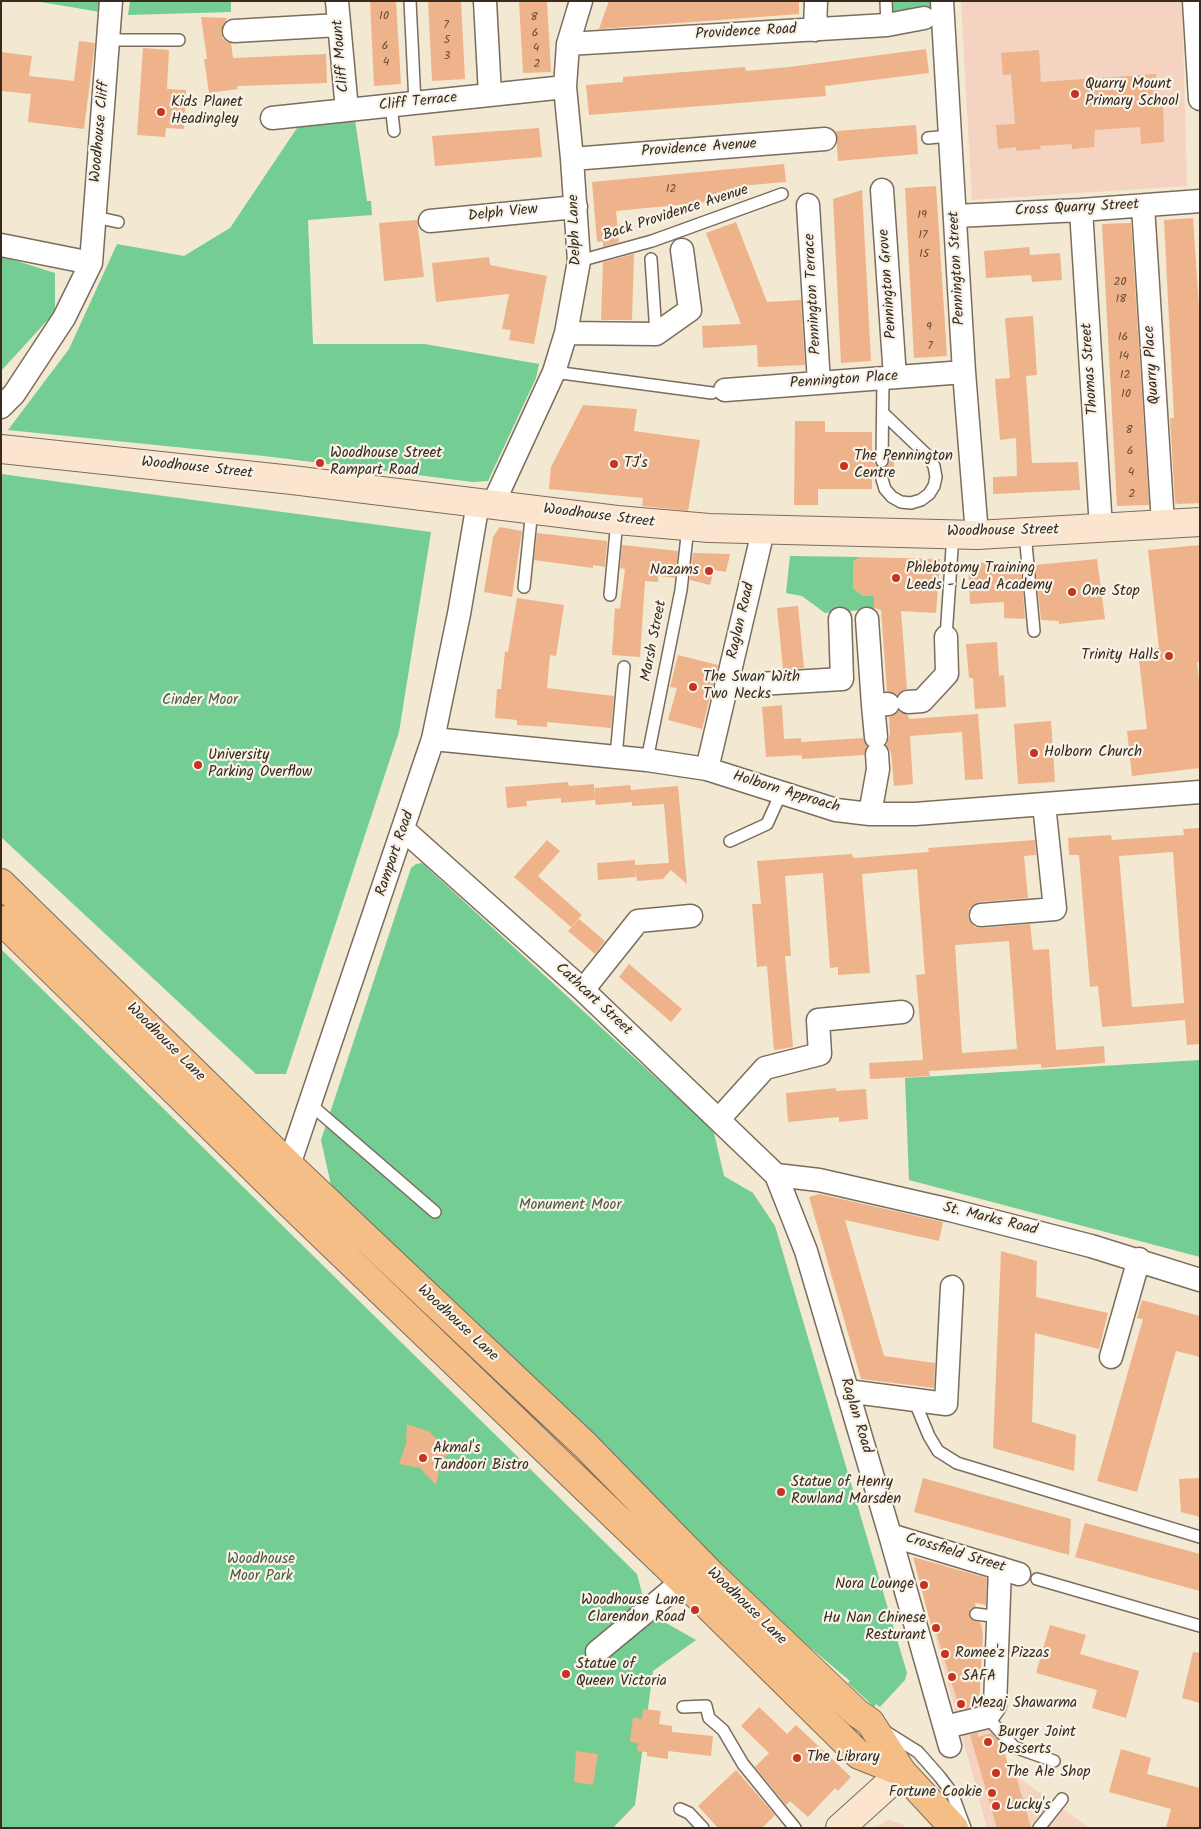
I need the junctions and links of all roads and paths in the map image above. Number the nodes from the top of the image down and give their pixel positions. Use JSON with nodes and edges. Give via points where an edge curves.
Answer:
{"nodes":[{"id":1,"x":111,"y":1,"type":"edge"},
{"id":2,"x":338,"y":1,"type":"edge"},
{"id":3,"x":410,"y":1,"type":"edge"},
{"id":4,"x":485,"y":1,"type":"edge"},
{"id":5,"x":581,"y":1,"type":"edge"},
{"id":6,"x":816,"y":1,"type":"edge"},
{"id":7,"x":886,"y":1,"type":"edge"},
{"id":8,"x":942,"y":1,"type":"edge"},
{"id":9,"x":1194,"y":1,"type":"edge"},
{"id":10,"x":924,"y":18,"type":"dead end"},
{"id":11,"x":339,"y":24,"type":"junction"},
{"id":12,"x":887,"y":25,"type":"junction"},
{"id":13,"x":816,"y":30,"type":"junction"},
{"id":14,"x":234,"y":31,"type":"dead end"},
{"id":15,"x":109,"y":40,"type":"junction"},
{"id":16,"x":179,"y":40,"type":"dead end"},
{"id":17,"x":568,"y":44,"type":"junction"},
{"id":18,"x":564,"y":87,"type":"junction"},
{"id":19,"x":490,"y":95,"type":"junction"},
{"id":20,"x":1200,"y":99,"type":"edge"},
{"id":21,"x":415,"y":103,"type":"junction"},
{"id":22,"x":391,"y":105,"type":"junction"},
{"id":23,"x":347,"y":110,"type":"junction"},
{"id":24,"x":272,"y":118,"type":"dead end"},
{"id":25,"x":394,"y":131,"type":"dead end"},
{"id":26,"x":825,"y":139,"type":"dead end"},
{"id":27,"x":572,"y":159,"type":"junction"},
{"id":28,"x":882,"y":190,"type":"dead end"},
{"id":29,"x":782,"y":194,"type":"dead end"},
{"id":30,"x":1200,"y":200,"type":"edge"},
{"id":31,"x":808,"y":205,"type":"dead end"},
{"id":32,"x":1142,"y":206,"type":"junction"},
{"id":33,"x":576,"y":207,"type":"junction"},
{"id":34,"x":1081,"y":210,"type":"junction"},
{"id":35,"x":955,"y":216,"type":"junction"},
{"id":36,"x":95,"y":217,"type":"junction"},
{"id":37,"x":118,"y":222,"type":"dead end"},
{"id":38,"x":430,"y":222,"type":"dead end"},
{"id":39,"x":1,"y":245,"type":"edge"},
{"id":40,"x":682,"y":250,"type":"dead end"},
{"id":41,"x":579,"y":260,"type":"junction"},
{"id":42,"x":651,"y":260,"type":"dead end"},
{"id":43,"x":91,"y":263,"type":"junction"},
{"id":44,"x":566,"y":333,"type":"junction"},
{"id":45,"x":656,"y":334,"type":"junction"},
{"id":46,"x":554,"y":372,"type":"junction"},
{"id":47,"x":964,"y":372,"type":"junction"},
{"id":48,"x":889,"y":378,"type":"junction"},
{"id":49,"x":819,"y":383,"type":"junction"},
{"id":50,"x":718,"y":391,"type":"joint"},
{"id":51,"x":1,"y":407,"type":"edge"},
{"id":52,"x":882,"y":413,"type":"junction"},
{"id":53,"x":1,"y":449,"type":"edge"},
{"id":54,"x":882,"y":461,"type":"dead end"},
{"id":55,"x":882,"y":479,"type":"dead end"},
{"id":56,"x":485,"y":503,"type":"junction"},
{"id":57,"x":532,"y":509,"type":"junction"},
{"id":58,"x":617,"y":520,"type":"junction"},
{"id":59,"x":1200,"y":522,"type":"edge"},
{"id":60,"x":1163,"y":524,"type":"junction"},
{"id":61,"x":688,"y":527,"type":"junction"},
{"id":62,"x":1116,"y":530,"type":"junction"},
{"id":63,"x":763,"y":531,"type":"junction"},
{"id":64,"x":1025,"y":533,"type":"junction"},
{"id":65,"x":965,"y":534,"type":"junction"},
{"id":66,"x":524,"y":587,"type":"dead end"},
{"id":67,"x":610,"y":595,"type":"dead end"},
{"id":68,"x":840,"y":619,"type":"dead end"},
{"id":69,"x":867,"y":619,"type":"dead end"},
{"id":70,"x":1034,"y":631,"type":"dead end"},
{"id":71,"x":946,"y":637,"type":"joint"},
{"id":72,"x":624,"y":667,"type":"dead end"},
{"id":73,"x":726,"y":686,"type":"junction"},
{"id":74,"x":890,"y":704,"type":"junction"},
{"id":75,"x":433,"y":739,"type":"junction"},
{"id":76,"x":616,"y":757,"type":"junction"},
{"id":77,"x":647,"y":760,"type":"junction"},
{"id":78,"x":707,"y":769,"type":"junction"},
{"id":79,"x":1200,"y":792,"type":"edge"},
{"id":80,"x":781,"y":793,"type":"junction"},
{"id":81,"x":1044,"y":804,"type":"junction"},
{"id":82,"x":870,"y":814,"type":"junction"},
{"id":83,"x":404,"y":830,"type":"junction"},
{"id":84,"x":730,"y":841,"type":"dead end"},
{"id":85,"x":1,"y":883,"type":"edge"},
{"id":86,"x":981,"y":915,"type":"dead end"},
{"id":87,"x":690,"y":916,"type":"dead end"},
{"id":88,"x":1,"y":920,"type":"edge"},
{"id":89,"x":583,"y":990,"type":"junction"},
{"id":90,"x":902,"y":1012,"type":"dead end"},
{"id":91,"x":310,"y":1104,"type":"junction"},
{"id":92,"x":718,"y":1119,"type":"junction"},
{"id":93,"x":289,"y":1165,"type":"junction"},
{"id":94,"x":776,"y":1175,"type":"junction"},
{"id":95,"x":283,"y":1197,"type":"junction"},
{"id":96,"x":435,"y":1212,"type":"dead end"},
{"id":97,"x":1139,"y":1259,"type":"junction"},
{"id":98,"x":1200,"y":1280,"type":"edge"},
{"id":99,"x":952,"y":1287,"type":"dead end"},
{"id":100,"x":1111,"y":1357,"type":"dead end"},
{"id":101,"x":847,"y":1391,"type":"junction"},
{"id":102,"x":914,"y":1400,"type":"junction"},
{"id":103,"x":890,"y":1535,"type":"junction"},
{"id":104,"x":1200,"y":1537,"type":"edge"},
{"id":105,"x":1019,"y":1574,"type":"junction"},
{"id":106,"x":683,"y":1581,"type":"junction"},
{"id":107,"x":976,"y":1614,"type":"dead end"},
{"id":108,"x":999,"y":1617,"type":"junction"},
{"id":109,"x":1200,"y":1626,"type":"edge"},
{"id":110,"x":597,"y":1652,"type":"dead end"},
{"id":111,"x":683,"y":1707,"type":"dead end"},
{"id":112,"x":997,"y":1710,"type":"junction"},
{"id":113,"x":870,"y":1722,"type":"junction"},
{"id":114,"x":1054,"y":1761,"type":"dead end"},
{"id":115,"x":902,"y":1772,"type":"junction"},
{"id":116,"x":1062,"y":1798,"type":"dead end"},
{"id":117,"x":680,"y":1808,"type":"dead end"},
{"id":118,"x":703,"y":1828,"type":"edge"},
{"id":119,"x":796,"y":1828,"type":"edge"},
{"id":120,"x":840,"y":1828,"type":"edge"},
{"id":121,"x":954,"y":1828,"type":"edge"},
{"id":122,"x":965,"y":1828,"type":"edge"},
{"id":123,"x":1039,"y":1828,"type":"edge"}],
"edges":[{"from":1,"to":15,"type":"street","name":"Woodhouse Cliff"},
{"from":2,"to":11,"type":"street","name":"Cliff Mount"},
{"from":3,"to":21,"type":"lane"},
{"from":4,"to":19,"type":"street"},
{"from":5,"to":17,"type":"street","name":"Delph Lane"},
{"from":6,"to":13,"type":"street"},
{"from":7,"to":12,"type":"lane"},
{"from":8,"to":35,"type":"street","name":"Pennington Street","via":[[938,137]]},
{"from":9,"to":20,"type":"street"},
{"from":10,"to":12,"type":"street","name":"Providence Road"},
{"from":11,"to":14,"type":"street"},
{"from":11,"to":23,"type":"street","name":"Cliff Mount"},
{"from":12,"to":13,"type":"street","name":"Providence Road"},
{"from":13,"to":17,"type":"street","name":"Providence Road"},
{"from":15,"to":16,"type":"lane"},
{"from":15,"to":36,"type":"street","name":"Woodhouse Cliff"},
{"from":17,"to":18,"type":"street","name":"Delph Lane"},
{"from":18,"to":19,"type":"street","name":"Cliff Terrace"},
{"from":18,"to":27,"type":"street","name":"Delph Lane"},
{"from":19,"to":21,"type":"street","name":"Cliff Terrace"},
{"from":21,"to":22,"type":"street","name":"Cliff Terrace"},
{"from":22,"to":23,"type":"street","name":"Cliff Terrace"},
{"from":22,"to":25,"type":"lane"},
{"from":23,"to":24,"type":"street","name":"Cliff Terrace"},
{"from":26,"to":27,"type":"street","name":"Providence Avenue"},
{"from":27,"to":33,"type":"street","name":"Delph Lane"},
{"from":28,"to":48,"type":"street","name":"Pennington Grove"},
{"from":29,"to":41,"type":"lane","name":"Back Providence Avenue","via":[[652,241]]},
{"from":30,"to":32,"type":"street","name":"Cross Quarry Street"},
{"from":31,"to":49,"type":"street","name":"Pennington Terrace"},
{"from":32,"to":34,"type":"street","name":"Cross Quarry Street"},
{"from":32,"to":60,"type":"street","name":"Quarry Place"},
{"from":33,"to":38,"type":"street","name":"Delph View"},
{"from":33,"to":41,"type":"street","name":"Delph Lane"},
{"from":34,"to":35,"type":"street","name":"Cross Quarry Street"},
{"from":34,"to":62,"type":"street","name":"Thomas Street"},
{"from":35,"to":47,"type":"street","name":"Pennington Street"},
{"from":36,"to":37,"type":"lane"},
{"from":36,"to":43,"type":"street","name":"Woodhouse Cliff"},
{"from":39,"to":43,"type":"street"},
{"from":40,"to":45,"type":"street","via":[[690,310]]},
{"from":41,"to":44,"type":"street","name":"Delph Lane"},
{"from":42,"to":45,"type":"lane"},
{"from":43,"to":51,"type":"street","name":"Woodhouse Cliff","via":[[64,318],[14,394]]},
{"from":44,"to":45,"type":"street"},
{"from":44,"to":46,"type":"street","name":"Delph Lane"},
{"from":46,"to":50,"type":"lane"},
{"from":46,"to":56,"type":"street","name":"Delph Lane"},
{"from":47,"to":48,"type":"street","name":"Pennington Place"},
{"from":47,"to":65,"type":"street","name":"Pennington Street"},
{"from":48,"to":49,"type":"street","name":"Pennington Place"},
{"from":48,"to":52,"type":"lane"},
{"from":49,"to":50,"type":"street","name":"Pennington Place"},
{"from":52,"to":54,"type":"lane"},
{"from":52,"to":55,"type":"lane","via":[[928,456],[936,477],[929,494],[911,503],[892,497]]},
{"from":53,"to":56,"type":"street","name":"Woodhouse Street"},
{"from":56,"to":57,"type":"street","name":"Woodhouse Street"},
{"from":56,"to":75,"type":"street","name":"Rampart Road"},
{"from":57,"to":58,"type":"street","name":"Woodhouse Street"},
{"from":57,"to":66,"type":"lane"},
{"from":58,"to":61,"type":"street","name":"Woodhouse Street"},
{"from":58,"to":67,"type":"lane"},
{"from":59,"to":60,"type":"street","name":"Woodhouse Street"},
{"from":60,"to":62,"type":"street","name":"Woodhouse Street"},
{"from":61,"to":63,"type":"street","name":"Woodhouse Street"},
{"from":61,"to":77,"type":"lane","name":"Marsh Street","via":[[681,590]]},
{"from":62,"to":64,"type":"street","name":"Woodhouse Street"},
{"from":63,"to":65,"type":"street","name":"Woodhouse Street"},
{"from":63,"to":73,"type":"street","name":"Raglan Road"},
{"from":64,"to":65,"type":"street","name":"Woodhouse Street"},
{"from":64,"to":70,"type":"lane"},
{"from":65,"to":71,"type":"lane"},
{"from":68,"to":73,"type":"street","via":[[842,679]]},
{"from":69,"to":74,"type":"street"},
{"from":71,"to":74,"type":"street","via":[[947,674],[922,701]]},
{"from":72,"to":76,"type":"lane"},
{"from":73,"to":78,"type":"street","name":"Raglan Road"},
{"from":74,"to":82,"type":"street","via":[[876,745],[878,769]]},
{"from":75,"to":76,"type":"street","name":"Holborn Approach"},
{"from":75,"to":83,"type":"street","name":"Rampart Road"},
{"from":76,"to":77,"type":"street","name":"Holborn Approach"},
{"from":77,"to":78,"type":"street","name":"Holborn Approach"},
{"from":78,"to":80,"type":"street","name":"Holborn Approach"},
{"from":79,"to":81,"type":"street","name":"Holborn Approach"},
{"from":80,"to":82,"type":"street","name":"Holborn Approach","via":[[836,810]]},
{"from":80,"to":84,"type":"lane","via":[[767,824]]},
{"from":81,"to":82,"type":"street","name":"Holborn Approach","via":[[915,814]]},
{"from":81,"to":86,"type":"street","via":[[1055,909]]},
{"from":83,"to":89,"type":"street","name":"Cathcart Street"},
{"from":83,"to":91,"type":"street","name":"Rampart Road"},
{"from":85,"to":93,"type":"highway","name":"Woodhouse Lane"},
{"from":87,"to":89,"type":"street","via":[[638,921]]},
{"from":88,"to":95,"type":"highway","name":"Woodhouse Lane"},
{"from":89,"to":92,"type":"street","name":"Cathcart Street"},
{"from":90,"to":92,"type":"street","via":[[818,1020],[820,1054],[765,1068]]},
{"from":91,"to":93,"type":"street","name":"Rampart Road"},
{"from":91,"to":96,"type":"lane"},
{"from":92,"to":94,"type":"street","name":"Cathcart Street"},
{"from":93,"to":95,"type":"street","name":"Rampart Road"},
{"from":93,"to":113,"type":"highway","name":"Woodhouse Lane","via":[[586,1446],[712,1575],[851,1708]]},
{"from":94,"to":97,"type":"street","name":"St. Marks Road","via":[[818,1180],[931,1206]]},
{"from":94,"to":101,"type":"street","name":"Raglan Road","via":[[806,1251]]},
{"from":95,"to":106,"type":"highway","name":"Woodhouse Lane"},
{"from":97,"to":98,"type":"street","name":"St. Marks Road"},
{"from":97,"to":100,"type":"street"},
{"from":99,"to":102,"type":"street","via":[[946,1404]]},
{"from":101,"to":102,"type":"street"},
{"from":101,"to":103,"type":"street","name":"Raglan Road"},
{"from":102,"to":104,"type":"lane","via":[[938,1451],[957,1463]]},
{"from":103,"to":105,"type":"street","name":"Crossfield Street"},
{"from":103,"to":112,"type":"street","name":"Raglan Road","via":[[947,1737]]},
{"from":105,"to":108,"type":"street"},
{"from":105,"to":109,"type":"lane"},
{"from":106,"to":110,"type":"street"},
{"from":106,"to":115,"type":"highway","name":"Woodhouse Lane","via":[[859,1755]]},
{"from":107,"to":108,"type":"lane"},
{"from":108,"to":112,"type":"street"},
{"from":111,"to":119,"type":"lane","via":[[706,1706],[709,1718],[722,1730],[743,1764]]},
{"from":112,"to":114,"type":"lane","via":[[1014,1747]]},
{"from":113,"to":115,"type":"highway","name":"Woodhouse Lane"},
{"from":113,"to":122,"type":"lane","via":[[918,1752],[940,1776],[952,1793]]},
{"from":115,"to":120,"type":"street"},
{"from":115,"to":121,"type":"highway","name":"Woodhouse Lane"},
{"from":116,"to":123,"type":"lane"},
{"from":117,"to":118,"type":"lane"}]}
